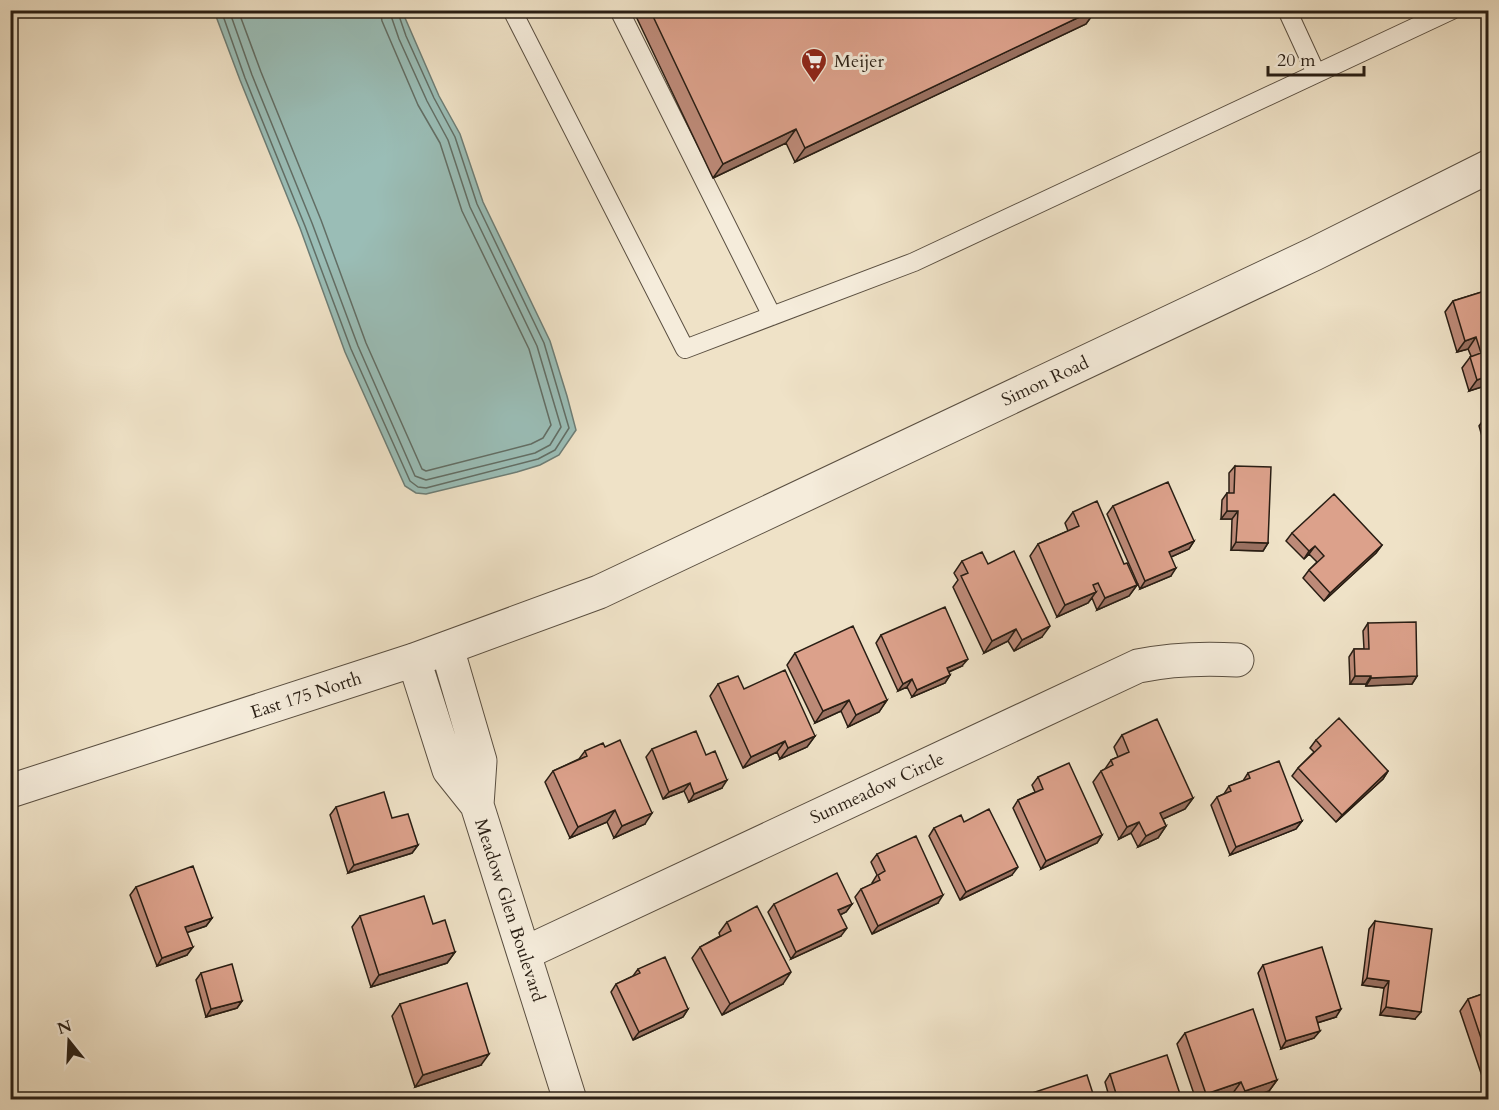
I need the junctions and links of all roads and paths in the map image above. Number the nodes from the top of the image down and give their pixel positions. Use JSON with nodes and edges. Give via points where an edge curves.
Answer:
{"nodes":[{"id":1,"x":512,"y":10,"type":"edge"},
{"id":2,"x":619,"y":10,"type":"edge"},
{"id":3,"x":1287,"y":10,"type":"edge"},
{"id":4,"x":1452,"y":10,"type":"edge"},
{"id":5,"x":1316,"y":73,"type":"junction"},
{"id":6,"x":1488,"y":167,"type":"edge"},
{"id":7,"x":772,"y":316,"type":"junction"},
{"id":8,"x":599,"y":592,"type":"joint"},
{"id":9,"x":447,"y":648,"type":"junction"},
{"id":10,"x":414,"y":660,"type":"junction"},
{"id":11,"x":1237,"y":660,"type":"dead end"},
{"id":12,"x":10,"y":791,"type":"edge"},
{"id":13,"x":477,"y":805,"type":"junction"},
{"id":14,"x":525,"y":953,"type":"junction"},
{"id":15,"x":570,"y":1100,"type":"edge"}],
"edges":[{"from":1,"to":7,"type":"lane","via":[[685,349]]},
{"from":2,"to":7,"type":"lane"},
{"from":3,"to":5,"type":"lane"},
{"from":4,"to":5,"type":"lane"},
{"from":5,"to":7,"type":"lane","via":[[914,262]]},
{"from":6,"to":8,"type":"street","name":"Simon Road","via":[[1314,254]]},
{"from":8,"to":9,"type":"street","name":"East 175 North"},
{"from":9,"to":10,"type":"street","name":"East 175 North"},
{"from":9,"to":13,"type":"street","via":[[480,761]]},
{"from":10,"to":12,"type":"street","name":"East 175 North"},
{"from":10,"to":13,"type":"street","name":"Meadow Glen Boulevard","via":[[449,770]]},
{"from":11,"to":14,"type":"street","name":"Sunmeadow Circle","via":[[1168,660],[1138,666]]},
{"from":13,"to":14,"type":"street","name":"Meadow Glen Boulevard"},
{"from":14,"to":15,"type":"street","name":"Meadow Glen Boulevard"}]}
